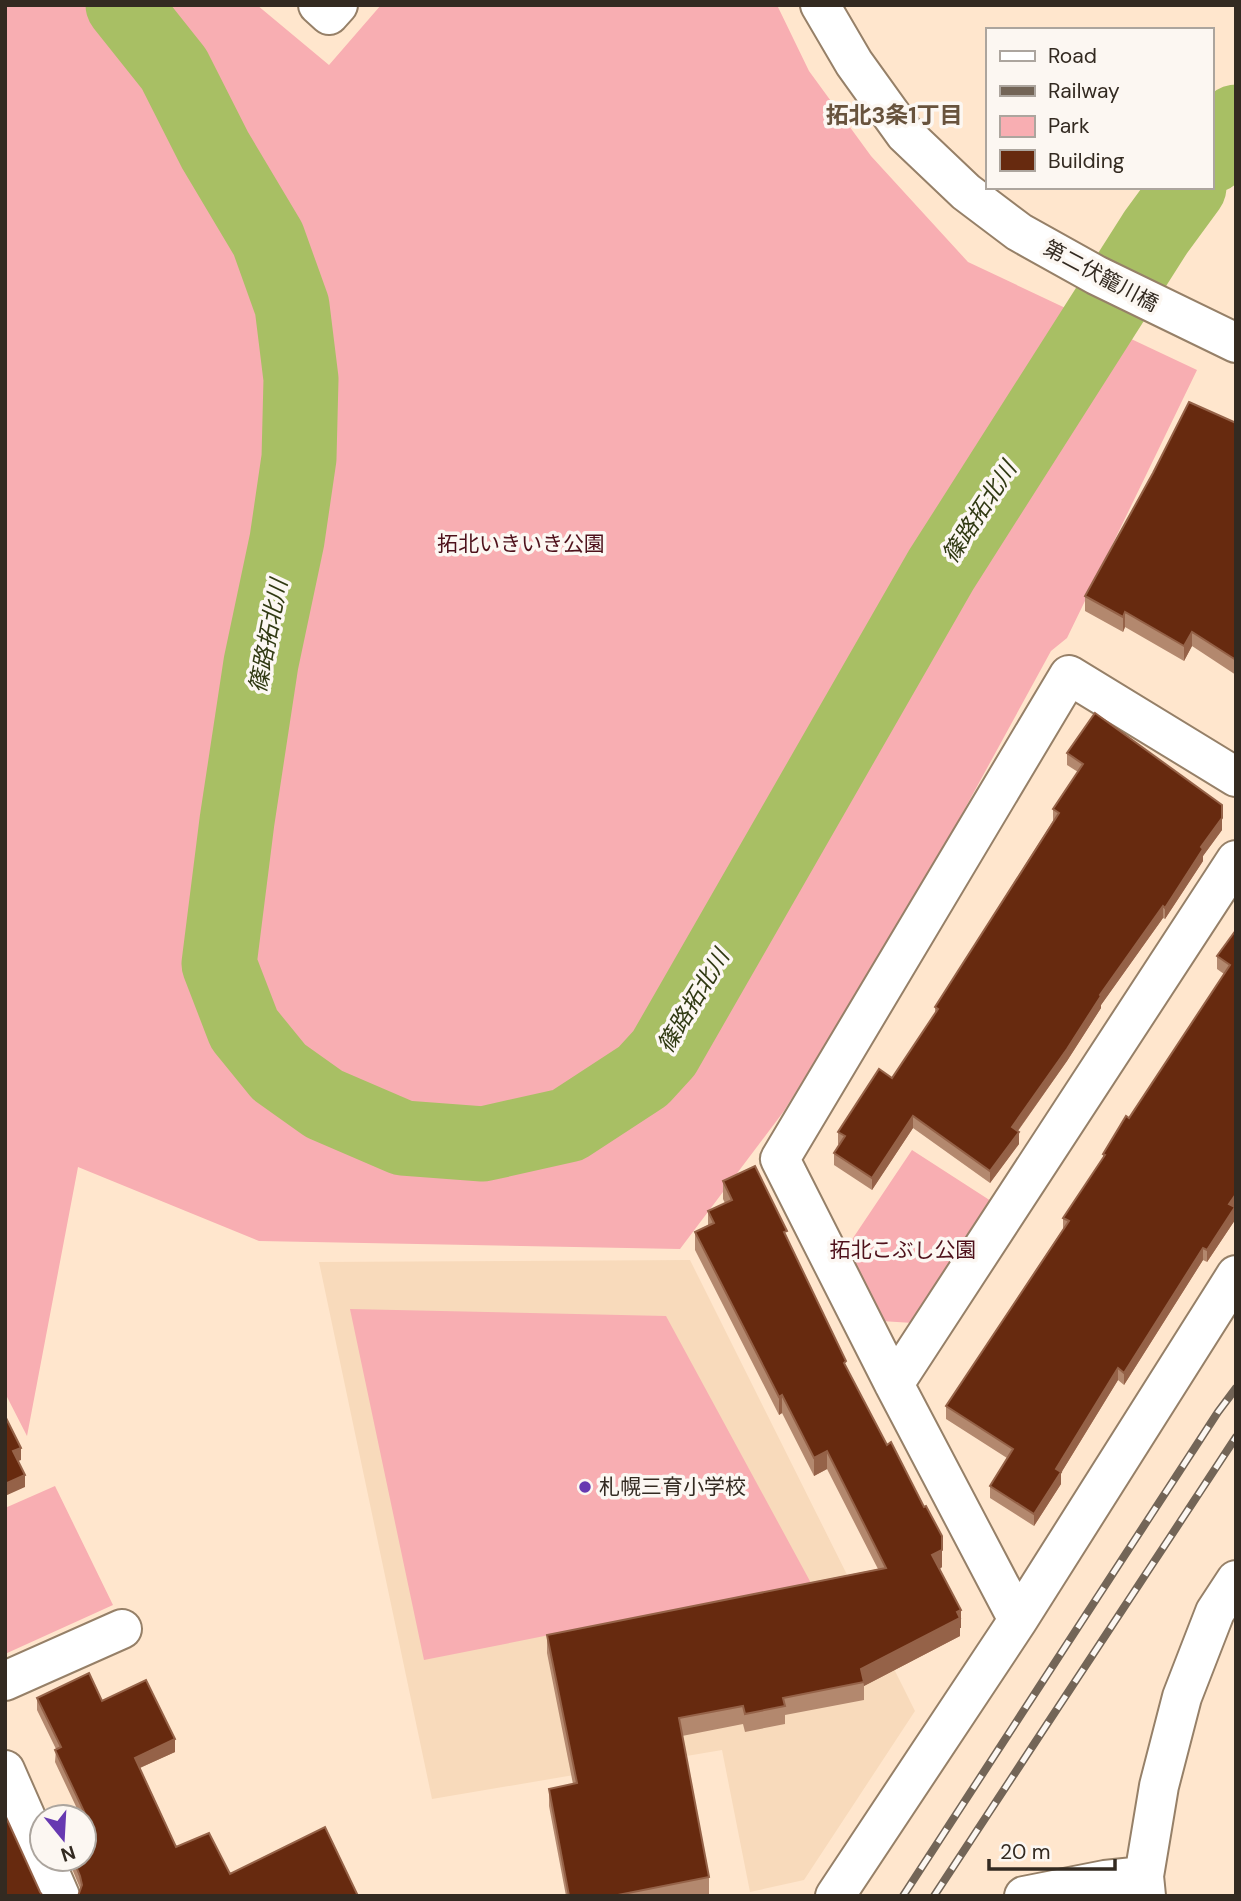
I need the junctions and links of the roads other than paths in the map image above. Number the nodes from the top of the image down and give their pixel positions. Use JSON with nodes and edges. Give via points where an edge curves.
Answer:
{"nodes":[{"id":1,"x":317,"y":5,"type":"edge"},
{"id":2,"x":338,"y":5,"type":"edge"},
{"id":3,"x":820,"y":5,"type":"edge"},
{"id":4,"x":1236,"y":343,"type":"edge"},
{"id":5,"x":1236,"y":777,"type":"edge"},
{"id":6,"x":1236,"y":860,"type":"edge"},
{"id":7,"x":1236,"y":1275,"type":"edge"},
{"id":8,"x":894,"y":1384,"type":"junction"},
{"id":9,"x":1236,"y":1580,"type":"edge"},
{"id":10,"x":1018,"y":1620,"type":"junction"},
{"id":11,"x":122,"y":1629,"type":"dead end"},
{"id":12,"x":5,"y":1681,"type":"edge"},
{"id":13,"x":5,"y":1770,"type":"edge"},
{"id":14,"x":28,"y":1822,"type":"edge"},
{"id":15,"x":50,"y":1873,"type":"edge"},
{"id":16,"x":1145,"y":1886,"type":"edge"},
{"id":17,"x":60,"y":1896,"type":"edge"},
{"id":18,"x":835,"y":1896,"type":"edge"},
{"id":19,"x":1024,"y":1896,"type":"edge"}],
"edges":[{"from":1,"to":2,"type":"street","via":[[329,15]]},
{"from":3,"to":4,"type":"street","name":"第二伏籠川橋","via":[[854,63],[905,134],[966,192],[1019,232]]},
{"from":5,"to":8,"type":"street","via":[[1069,675],[780,1159]]},
{"from":6,"to":8,"type":"street"},
{"from":7,"to":10,"type":"street"},
{"from":8,"to":10,"type":"street"},
{"from":9,"to":16,"type":"street","via":[[1215,1612],[1182,1697],[1159,1787]]},
{"from":10,"to":18,"type":"street"},
{"from":11,"to":12,"type":"street"},
{"from":13,"to":14,"type":"street"},
{"from":15,"to":17,"type":"street"},
{"from":16,"to":19,"type":"street","via":[[1105,1881]]}]}
